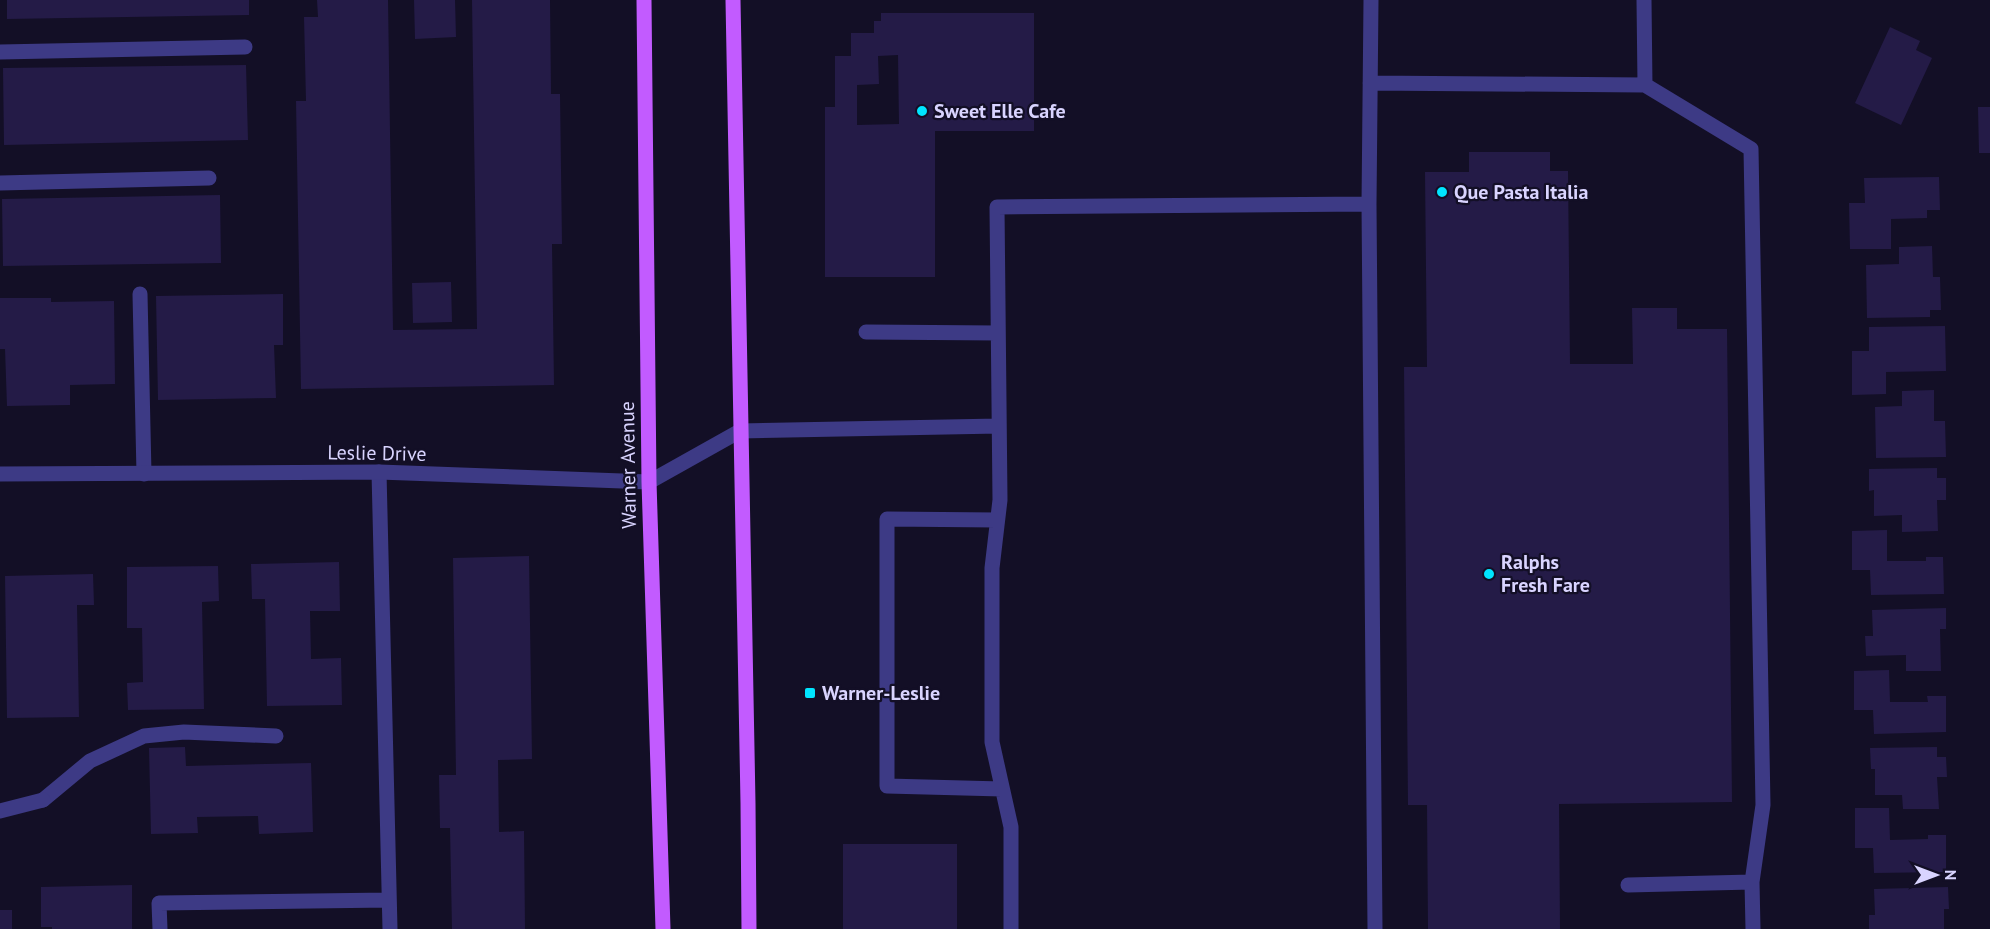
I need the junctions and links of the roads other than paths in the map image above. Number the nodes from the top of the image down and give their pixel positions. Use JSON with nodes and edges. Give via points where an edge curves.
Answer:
{"nodes":[{"id":1,"x":644,"y":0,"type":"edge"},
{"id":2,"x":733,"y":0,"type":"edge"},
{"id":3,"x":1371,"y":0,"type":"edge"},
{"id":4,"x":1644,"y":0,"type":"edge"},
{"id":5,"x":245,"y":47,"type":"dead end"},
{"id":6,"x":0,"y":52,"type":"edge"},
{"id":7,"x":1370,"y":83,"type":"junction"},
{"id":8,"x":1645,"y":85,"type":"junction"},
{"id":9,"x":209,"y":178,"type":"dead end"},
{"id":10,"x":0,"y":183,"type":"edge"},
{"id":11,"x":1369,"y":204,"type":"junction"},
{"id":12,"x":140,"y":294,"type":"dead end"},
{"id":13,"x":866,"y":332,"type":"dead end"},
{"id":14,"x":998,"y":333,"type":"junction"},
{"id":15,"x":999,"y":426,"type":"junction"},
{"id":16,"x":740,"y":431,"type":"junction"},
{"id":17,"x":379,"y":472,"type":"junction"},
{"id":18,"x":0,"y":474,"type":"edge"},
{"id":19,"x":144,"y":474,"type":"junction"},
{"id":20,"x":649,"y":482,"type":"junction"},
{"id":21,"x":997,"y":520,"type":"junction"},
{"id":22,"x":276,"y":736,"type":"dead end"},
{"id":23,"x":1002,"y":789,"type":"junction"},
{"id":24,"x":0,"y":811,"type":"edge"},
{"id":25,"x":1752,"y":882,"type":"junction"},
{"id":26,"x":1628,"y":885,"type":"dead end"},
{"id":27,"x":389,"y":900,"type":"junction"},
{"id":28,"x":160,"y":929,"type":"edge"},
{"id":29,"x":390,"y":929,"type":"edge"},
{"id":30,"x":663,"y":929,"type":"edge"},
{"id":31,"x":749,"y":929,"type":"edge"},
{"id":32,"x":1011,"y":929,"type":"edge"},
{"id":33,"x":1375,"y":929,"type":"edge"},
{"id":34,"x":1753,"y":929,"type":"edge"}],
"edges":[{"from":1,"to":20,"type":"main road","name":"Warner Avenue"},
{"from":2,"to":16,"type":"main road"},
{"from":3,"to":7,"type":"street"},
{"from":4,"to":8,"type":"street"},
{"from":5,"to":6,"type":"street"},
{"from":7,"to":8,"type":"street"},
{"from":7,"to":11,"type":"street"},
{"from":8,"to":25,"type":"street","via":[[1751,149],[1763,805]]},
{"from":9,"to":10,"type":"street"},
{"from":11,"to":14,"type":"street","via":[[997,207]]},
{"from":11,"to":33,"type":"street"},
{"from":12,"to":19,"type":"street"},
{"from":13,"to":14,"type":"street"},
{"from":14,"to":15,"type":"street"},
{"from":15,"to":16,"type":"street"},
{"from":15,"to":21,"type":"street"},
{"from":16,"to":20,"type":"street"},
{"from":16,"to":31,"type":"main road"},
{"from":17,"to":19,"type":"street","name":"Leslie Drive"},
{"from":17,"to":20,"type":"street","name":"Leslie Drive"},
{"from":17,"to":27,"type":"street"},
{"from":18,"to":19,"type":"street","name":"Leslie Drive"},
{"from":20,"to":30,"type":"main road","name":"Warner Avenue"},
{"from":21,"to":23,"type":"street","via":[[992,568],[992,742]]},
{"from":21,"to":23,"type":"street","via":[[887,519],[887,786]]},
{"from":22,"to":24,"type":"street","via":[[184,732],[144,736],[90,761],[44,800]]},
{"from":23,"to":32,"type":"street","via":[[1011,827]]},
{"from":25,"to":26,"type":"street"},
{"from":25,"to":34,"type":"street"},
{"from":27,"to":28,"type":"street","via":[[159,903]]},
{"from":27,"to":29,"type":"street"}]}
